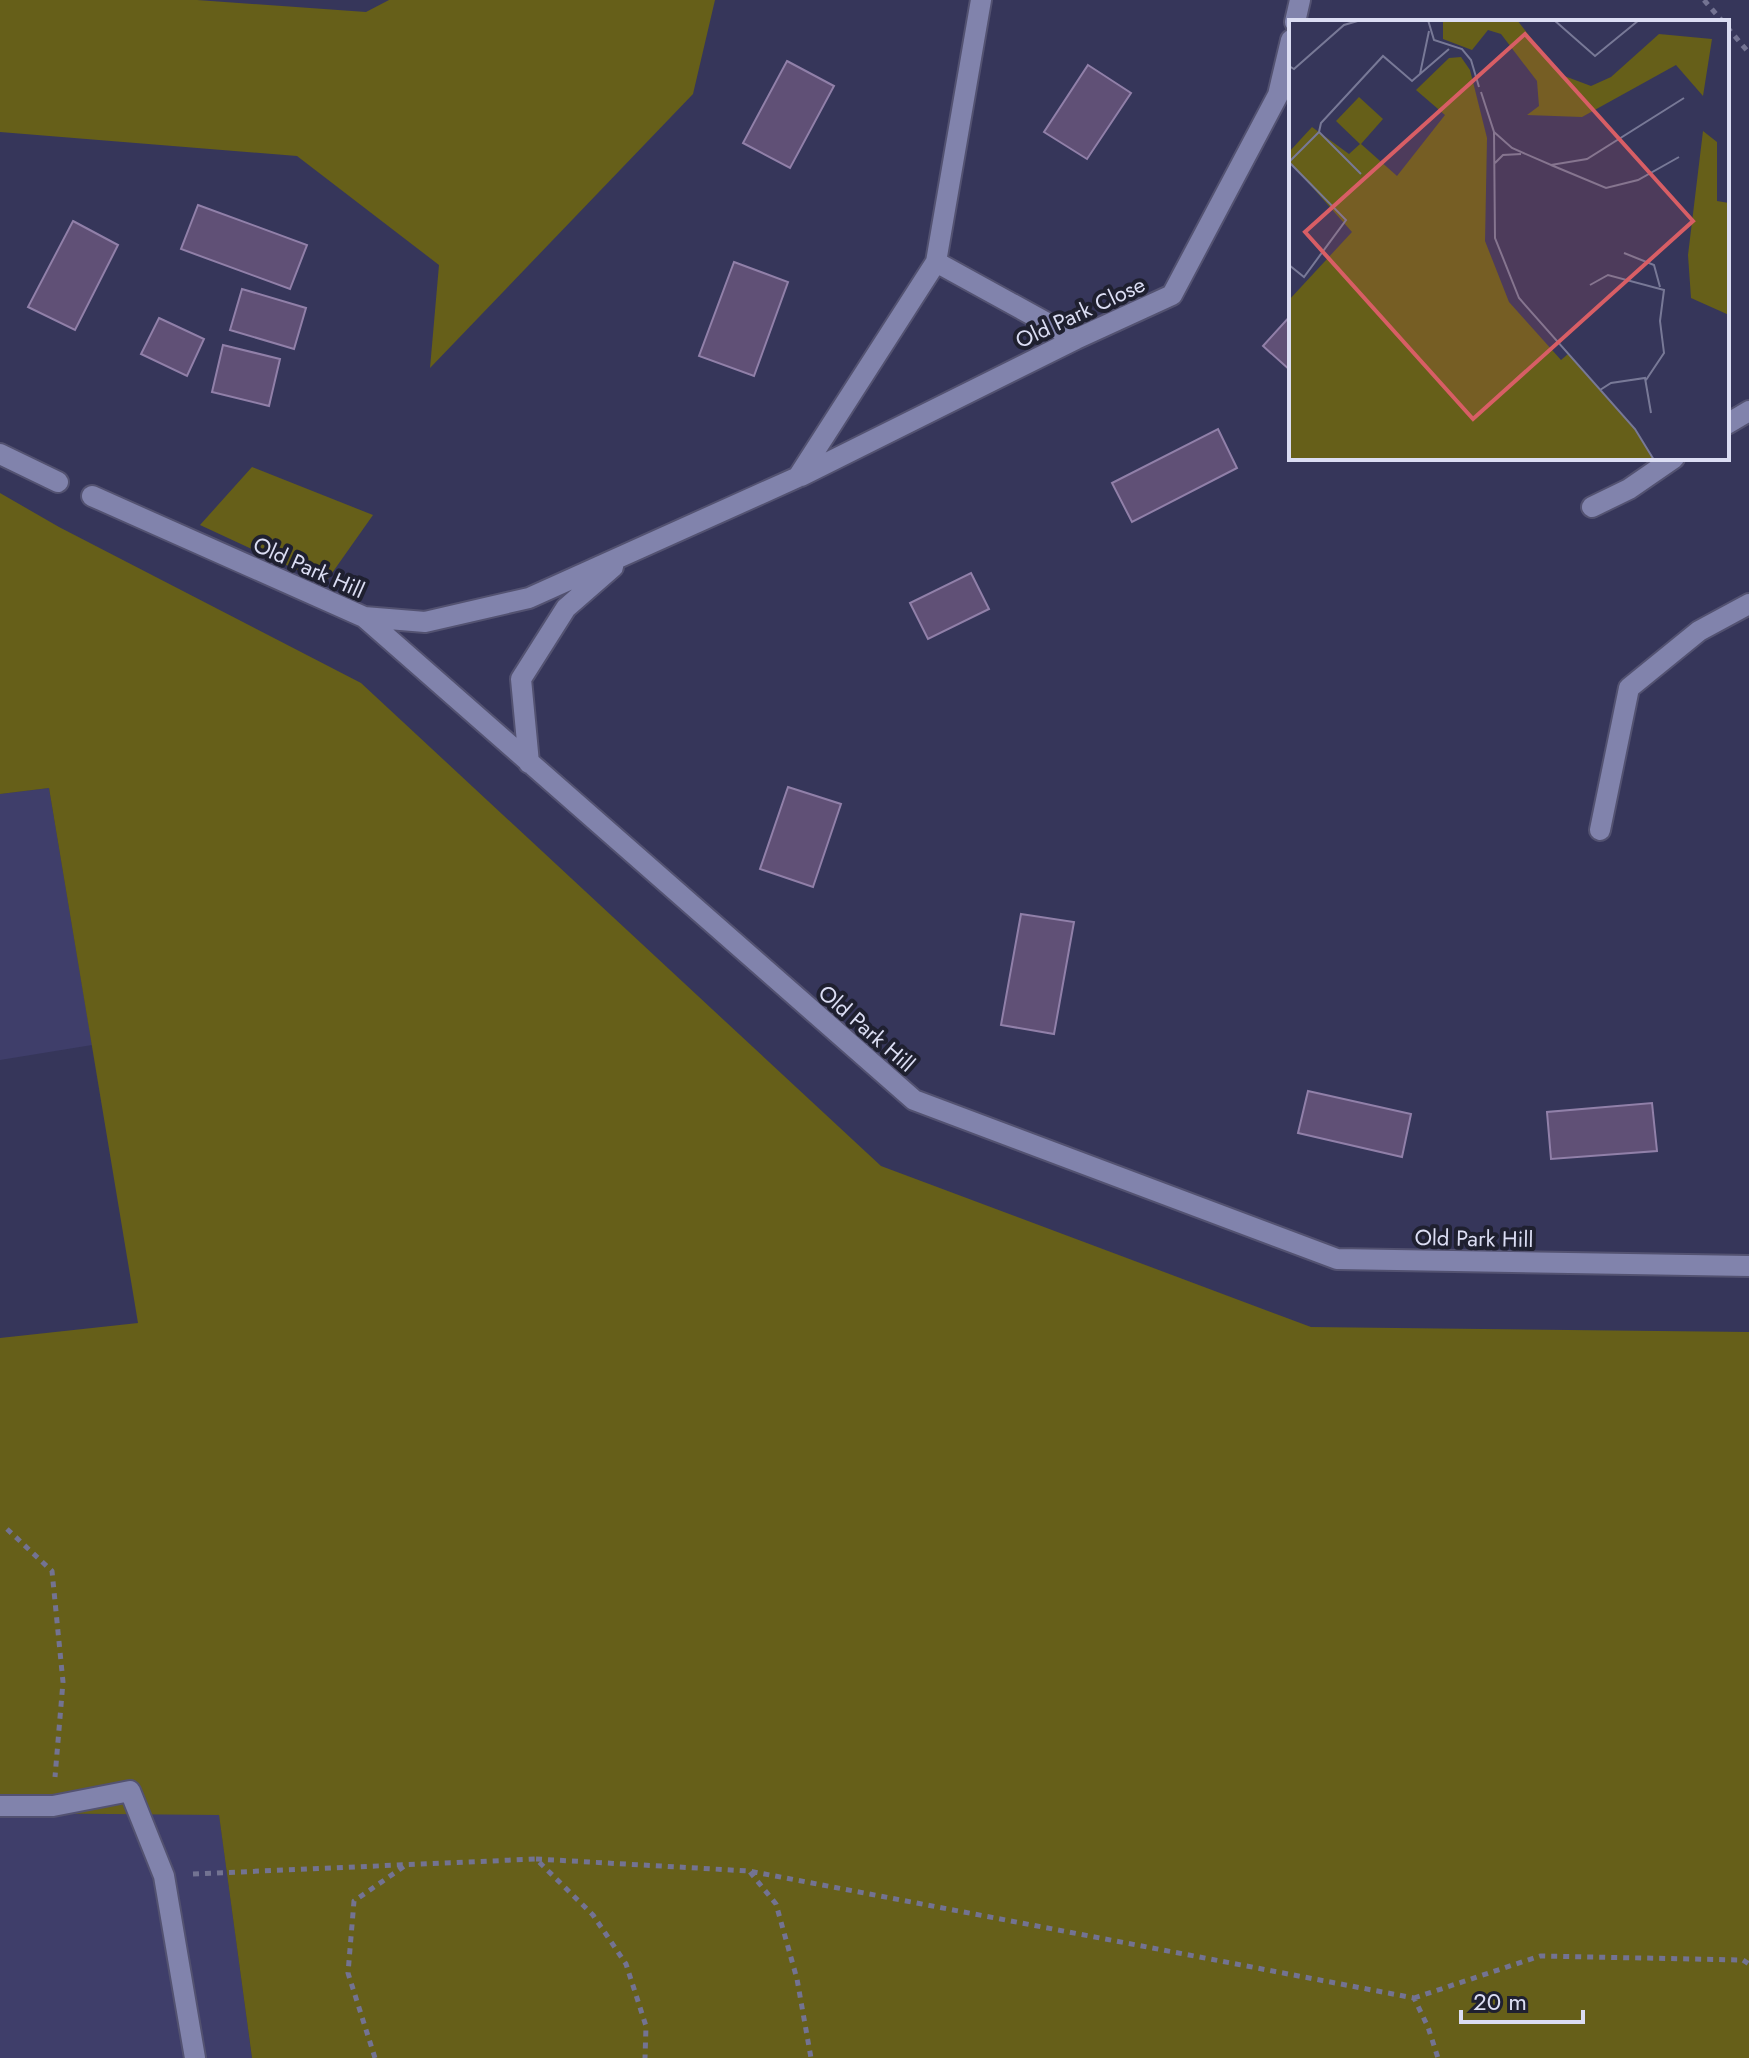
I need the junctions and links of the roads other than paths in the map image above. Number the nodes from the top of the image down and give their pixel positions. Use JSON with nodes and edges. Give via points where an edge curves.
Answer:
{"nodes":[{"id":1,"x":981,"y":0,"type":"edge"},
{"id":2,"x":1300,"y":0,"type":"edge"},
{"id":3,"x":1295,"y":20,"type":"edge"},
{"id":4,"x":1289,"y":48,"type":"edge"},
{"id":5,"x":936,"y":262,"type":"junction"},
{"id":6,"x":1076,"y":339,"type":"junction"},
{"id":7,"x":1749,"y":411,"type":"edge"},
{"id":8,"x":1729,"y":423,"type":"edge"},
{"id":9,"x":0,"y":454,"type":"edge"},
{"id":10,"x":1671,"y":460,"type":"edge"},
{"id":11,"x":798,"y":477,"type":"junction"},
{"id":12,"x":58,"y":482,"type":"dead end"},
{"id":13,"x":92,"y":496,"type":"dead end"},
{"id":14,"x":1592,"y":507,"type":"dead end"},
{"id":15,"x":628,"y":554,"type":"junction"},
{"id":16,"x":1749,"y":604,"type":"edge"},
{"id":17,"x":364,"y":617,"type":"junction"},
{"id":18,"x":529,"y":763,"type":"junction"},
{"id":19,"x":1600,"y":830,"type":"dead end"},
{"id":20,"x":1749,"y":1266,"type":"edge"},
{"id":21,"x":0,"y":1806,"type":"edge"},
{"id":22,"x":195,"y":2058,"type":"edge"}],
"edges":[{"from":1,"to":5,"type":"street"},
{"from":2,"to":3,"type":"street"},
{"from":4,"to":6,"type":"street","name":"Old Park Close","via":[[1278,95],[1172,295]]},
{"from":5,"to":6,"type":"street"},
{"from":5,"to":11,"type":"street"},
{"from":6,"to":11,"type":"street","name":"Old Park Close"},
{"from":7,"to":8,"type":"street"},
{"from":9,"to":12,"type":"street"},
{"from":10,"to":14,"type":"street"},
{"from":11,"to":15,"type":"street","name":"Old Park Close"},
{"from":13,"to":17,"type":"street","name":"Old Park Hill"},
{"from":15,"to":17,"type":"street","name":"Old Park Close","via":[[529,598],[425,622]]},
{"from":15,"to":18,"type":"street","via":[[566,608],[521,679]]},
{"from":16,"to":19,"type":"street","via":[[1699,631],[1629,688]]},
{"from":17,"to":18,"type":"street","name":"Old Park Hill"},
{"from":18,"to":20,"type":"street","name":"Old Park Hill","via":[[914,1100],[1337,1259]]},
{"from":21,"to":22,"type":"street","via":[[53,1806],[130,1791],[164,1876]]}]}
